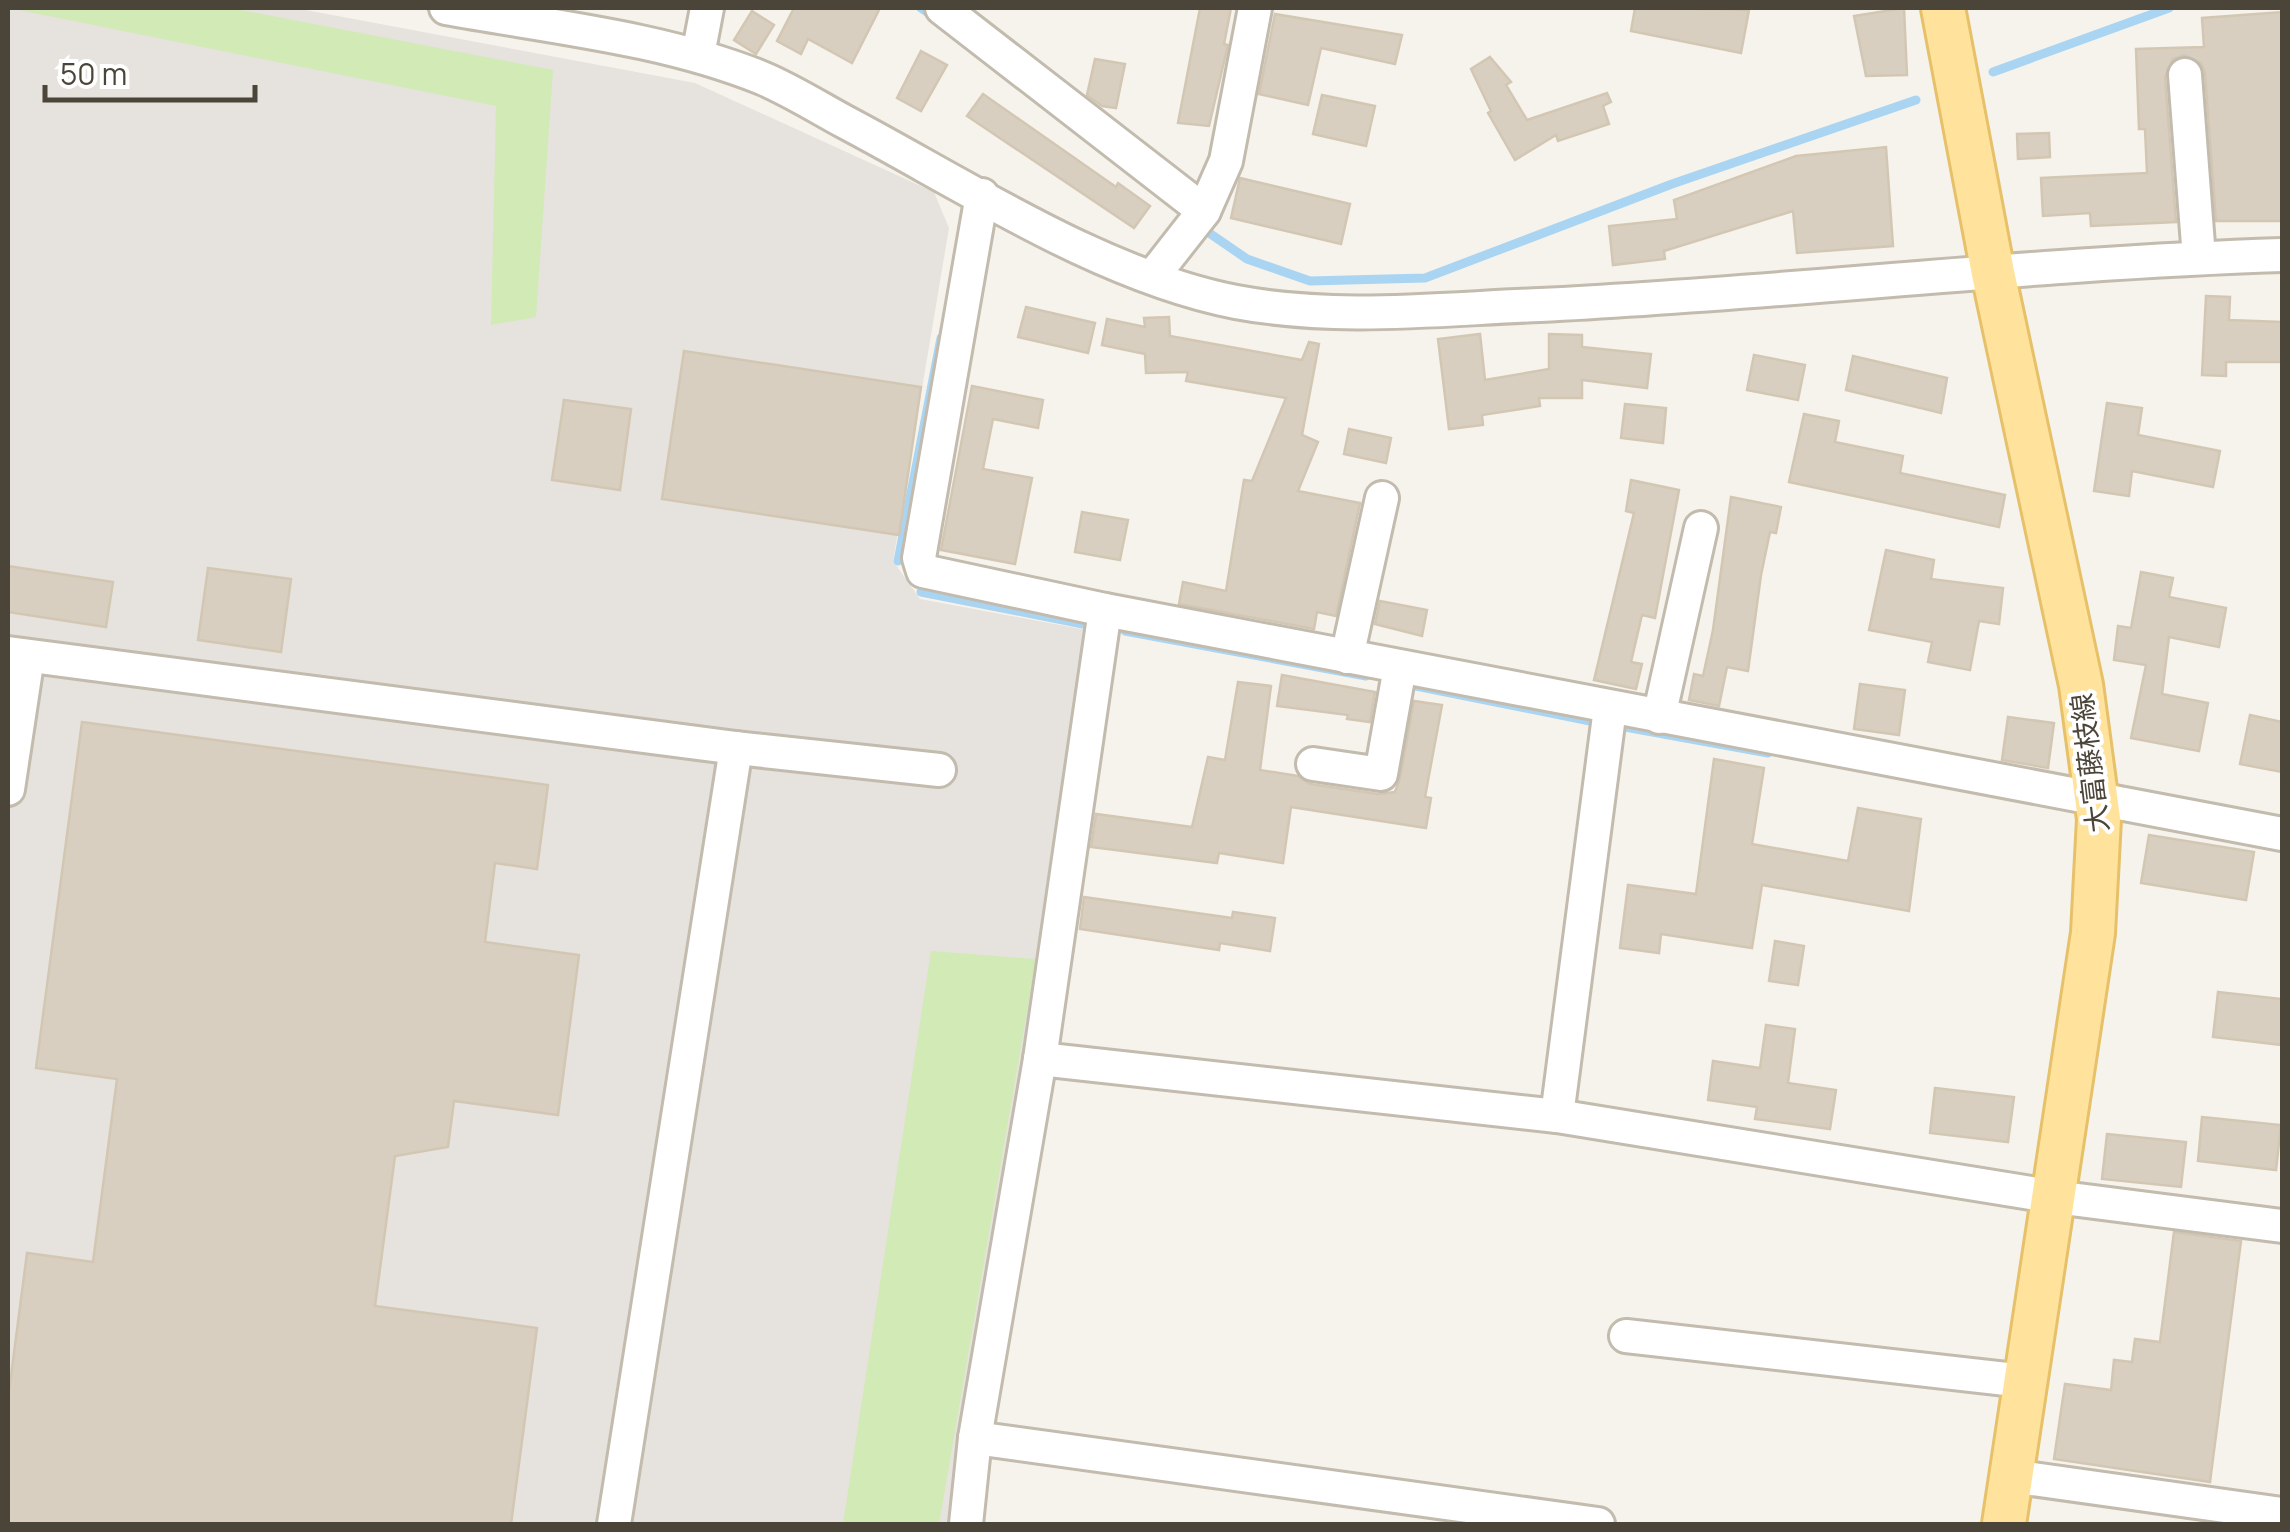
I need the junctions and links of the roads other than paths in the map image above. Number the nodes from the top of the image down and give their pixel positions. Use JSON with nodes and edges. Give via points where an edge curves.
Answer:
{"nodes":[{"id":1,"x":446,"y":8,"type":"edge"},
{"id":2,"x":707,"y":8,"type":"edge"},
{"id":3,"x":942,"y":8,"type":"edge"},
{"id":4,"x":1255,"y":8,"type":"edge"},
{"id":5,"x":1943,"y":8,"type":"edge"},
{"id":6,"x":604,"y":22,"type":"edge"},
{"id":7,"x":698,"y":55,"type":"junction"},
{"id":8,"x":2185,"y":76,"type":"dead end"},
{"id":9,"x":982,"y":195,"type":"junction"},
{"id":10,"x":1198,"y":218,"type":"junction"},
{"id":11,"x":2282,"y":256,"type":"edge"},
{"id":12,"x":2200,"y":258,"type":"junction"},
{"id":13,"x":1993,"y":272,"type":"junction"},
{"id":14,"x":1153,"y":276,"type":"junction"},
{"id":15,"x":1382,"y":498,"type":"dead end"},
{"id":16,"x":1701,"y":528,"type":"dead end"},
{"id":17,"x":1105,"y":610,"type":"junction"},
{"id":18,"x":18,"y":654,"type":"edge"},
{"id":19,"x":1347,"y":657,"type":"junction"},
{"id":20,"x":1400,"y":667,"type":"junction"},
{"id":21,"x":1610,"y":708,"type":"junction"},
{"id":22,"x":1659,"y":717,"type":"junction"},
{"id":23,"x":736,"y":748,"type":"junction"},
{"id":24,"x":1313,"y":764,"type":"dead end"},
{"id":25,"x":939,"y":770,"type":"dead end"},
{"id":26,"x":8,"y":789,"type":"edge"},
{"id":27,"x":2097,"y":800,"type":"junction"},
{"id":28,"x":2282,"y":834,"type":"edge"},
{"id":29,"x":1040,"y":1058,"type":"junction"},
{"id":30,"x":1557,"y":1116,"type":"junction"},
{"id":31,"x":2055,"y":1197,"type":"junction"},
{"id":32,"x":2282,"y":1226,"type":"edge"},
{"id":33,"x":1626,"y":1336,"type":"dead end"},
{"id":34,"x":2024,"y":1381,"type":"junction"},
{"id":35,"x":975,"y":1438,"type":"junction"},
{"id":36,"x":2011,"y":1476,"type":"junction"},
{"id":37,"x":2282,"y":1514,"type":"edge"},
{"id":38,"x":1505,"y":1518,"type":"edge"},
{"id":39,"x":614,"y":1524,"type":"edge"},
{"id":40,"x":966,"y":1524,"type":"edge"},
{"id":41,"x":1598,"y":1524,"type":"edge"},
{"id":42,"x":2004,"y":1524,"type":"edge"}],
"edges":[{"from":1,"to":6,"type":"street"},
{"from":2,"to":7,"type":"street"},
{"from":3,"to":10,"type":"street"},
{"from":4,"to":10,"type":"street","via":[[1226,161]]},
{"from":5,"to":13,"type":"main road","name":"大富藤枝線"},
{"from":6,"to":7,"type":"street"},
{"from":7,"to":9,"type":"street","via":[[766,80]]},
{"from":8,"to":12,"type":"street"},
{"from":9,"to":14,"type":"street"},
{"from":9,"to":17,"type":"street","via":[[918,558],[923,571]]},
{"from":10,"to":14,"type":"street"},
{"from":11,"to":12,"type":"street"},
{"from":12,"to":13,"type":"street"},
{"from":13,"to":14,"type":"street","via":[[1672,300],[1348,314],[1232,301]]},
{"from":13,"to":27,"type":"main road","name":"大富藤枝線","via":[[2081,685]]},
{"from":15,"to":19,"type":"street"},
{"from":16,"to":22,"type":"street"},
{"from":17,"to":19,"type":"street"},
{"from":17,"to":29,"type":"street"},
{"from":18,"to":23,"type":"street"},
{"from":18,"to":26,"type":"street"},
{"from":19,"to":20,"type":"street"},
{"from":20,"to":21,"type":"street"},
{"from":20,"to":24,"type":"street","via":[[1381,774]]},
{"from":21,"to":22,"type":"street"},
{"from":21,"to":30,"type":"street"},
{"from":22,"to":27,"type":"street"},
{"from":23,"to":25,"type":"street"},
{"from":23,"to":39,"type":"street"},
{"from":27,"to":28,"type":"street"},
{"from":27,"to":31,"type":"main road","name":"大富藤枝線","via":[[2093,933]]},
{"from":29,"to":30,"type":"street"},
{"from":29,"to":35,"type":"street"},
{"from":30,"to":31,"type":"street"},
{"from":31,"to":32,"type":"street"},
{"from":31,"to":34,"type":"main road","name":"大富藤枝線"},
{"from":33,"to":34,"type":"street"},
{"from":34,"to":36,"type":"main road","name":"大富藤枝線"},
{"from":35,"to":38,"type":"street"},
{"from":35,"to":40,"type":"street"},
{"from":36,"to":37,"type":"street"},
{"from":36,"to":42,"type":"main road","name":"大富藤枝線"},
{"from":38,"to":41,"type":"street"}]}
